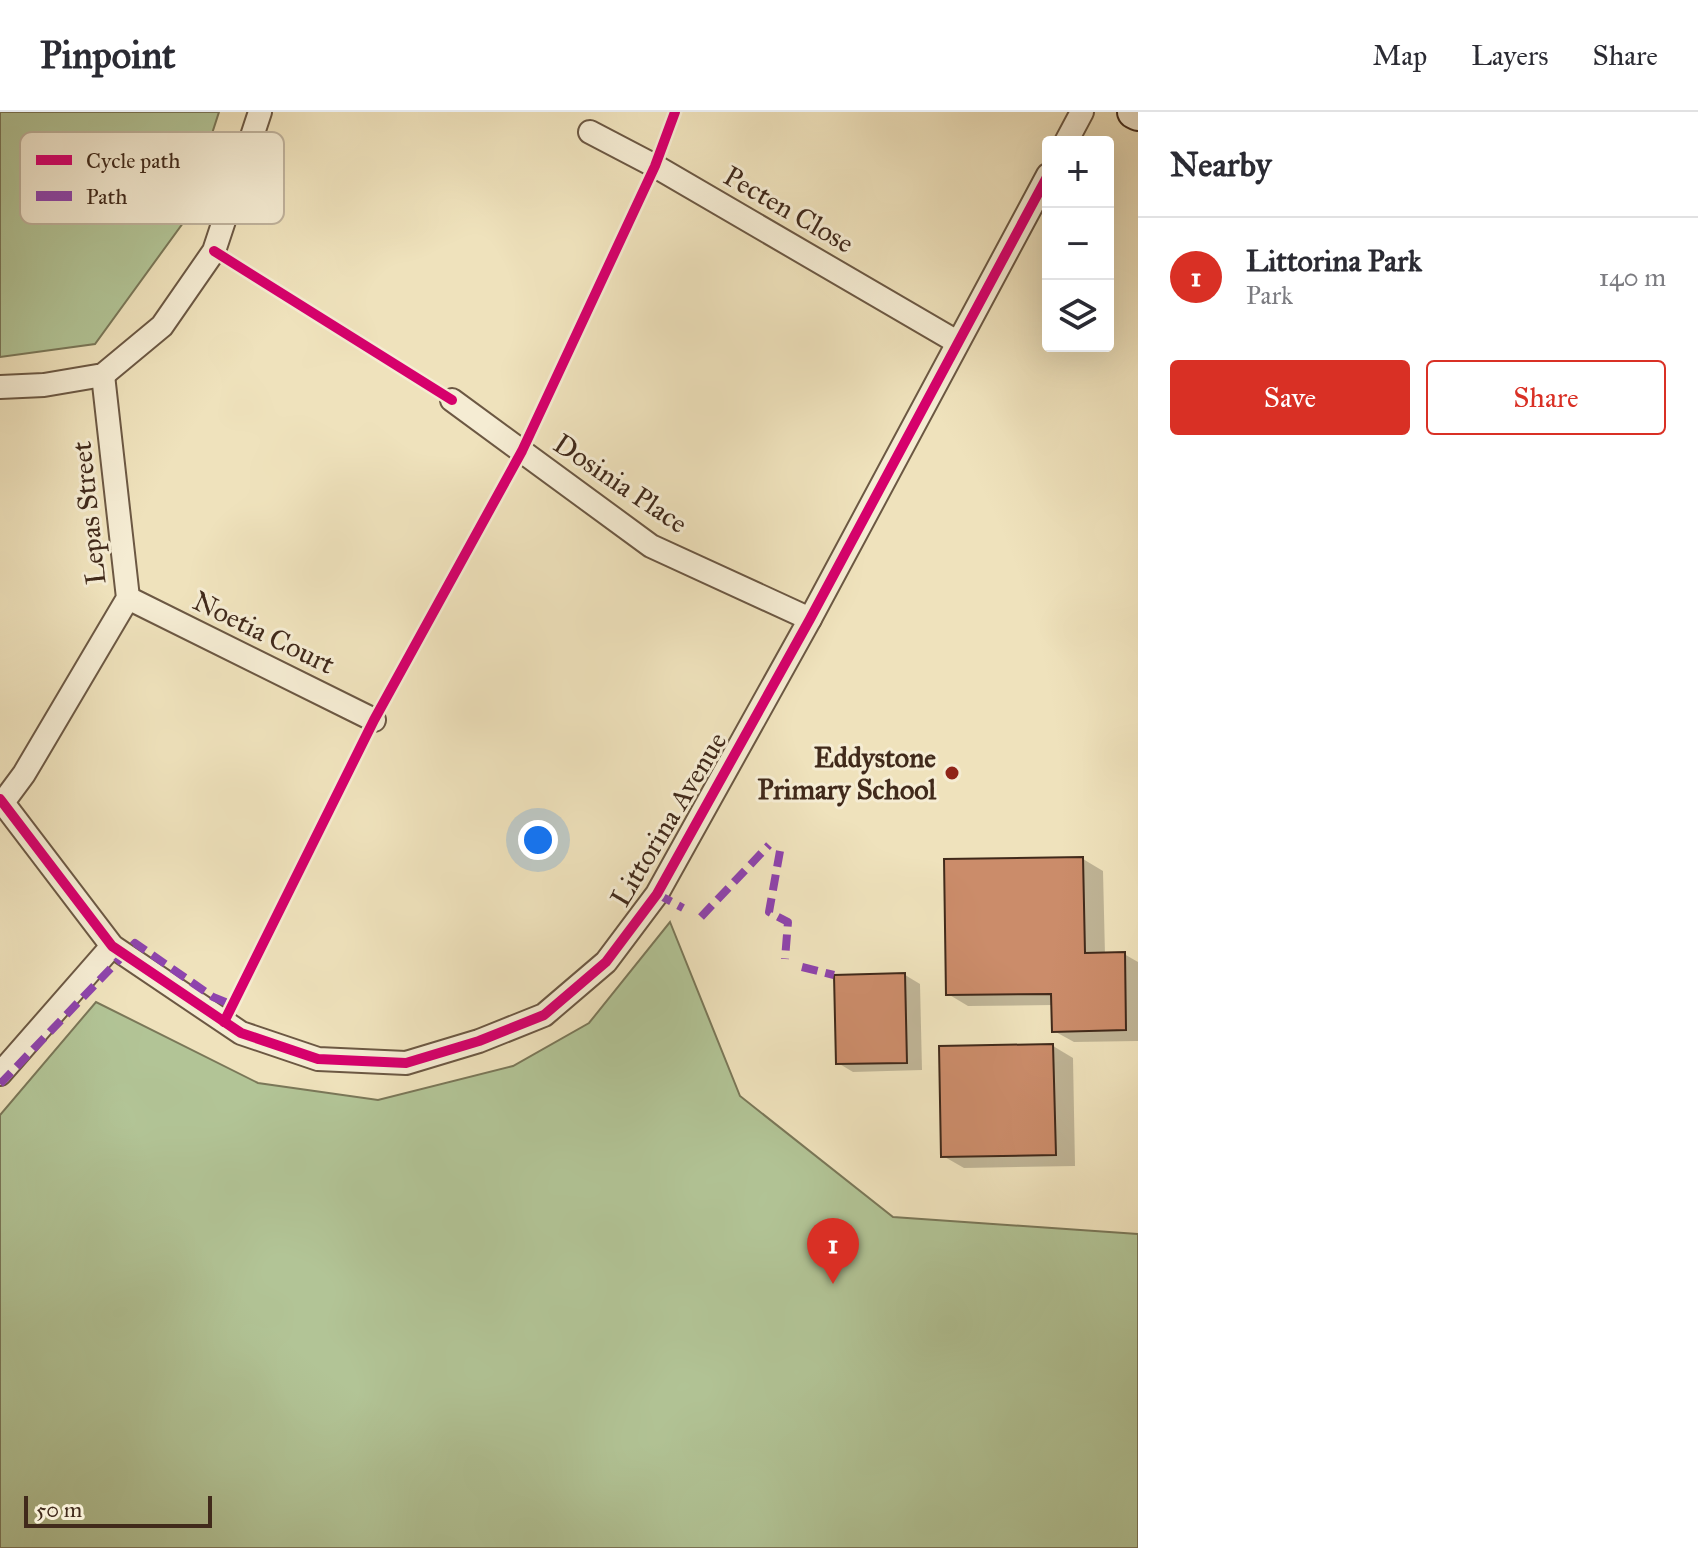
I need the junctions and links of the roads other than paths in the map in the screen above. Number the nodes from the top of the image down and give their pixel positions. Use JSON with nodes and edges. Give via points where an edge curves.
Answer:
{"nodes":[{"id":1,"x":260,"y":112,"type":"edge"},
{"id":2,"x":1082,"y":112,"type":"edge"},
{"id":3,"x":253,"y":132,"type":"edge"},
{"id":4,"x":590,"y":132,"type":"dead end"},
{"id":5,"x":1069,"y":136,"type":"edge"},
{"id":6,"x":1042,"y":186,"type":"edge"},
{"id":7,"x":223,"y":224,"type":"edge"},
{"id":8,"x":957,"y":342,"type":"junction"},
{"id":9,"x":103,"y":375,"type":"junction"},
{"id":10,"x":0,"y":387,"type":"edge"},
{"id":11,"x":452,"y":400,"type":"dead end"},
{"id":12,"x":128,"y":598,"type":"junction"},
{"id":13,"x":810,"y":619,"type":"junction"},
{"id":14,"x":374,"y":720,"type":"dead end"},
{"id":15,"x":2,"y":800,"type":"edge"},
{"id":16,"x":112,"y":946,"type":"junction"},
{"id":17,"x":0,"y":1074,"type":"edge"}],
"edges":[{"from":1,"to":3,"type":"street"},
{"from":2,"to":5,"type":"street"},
{"from":4,"to":8,"type":"street","name":"Pecten Close"},
{"from":6,"to":8,"type":"street","name":"Littorina Avenue"},
{"from":7,"to":9,"type":"street","via":[[214,251],[162,326]]},
{"from":8,"to":13,"type":"street","name":"Littorina Avenue"},
{"from":9,"to":10,"type":"street"},
{"from":9,"to":12,"type":"street","name":"Lepas Street"},
{"from":11,"to":13,"type":"street","name":"Dosinia Place","via":[[651,546]]},
{"from":12,"to":14,"type":"street","name":"Noetia Court"},
{"from":12,"to":15,"type":"street","name":"Lepas Street","via":[[24,774]]},
{"from":13,"to":16,"type":"street","name":"Littorina Avenue","via":[[657,894],[606,962],[544,1015],[406,1063],[318,1059],[241,1033]]},
{"from":15,"to":16,"type":"street","name":"Littorina Avenue"},
{"from":16,"to":17,"type":"street"}]}
